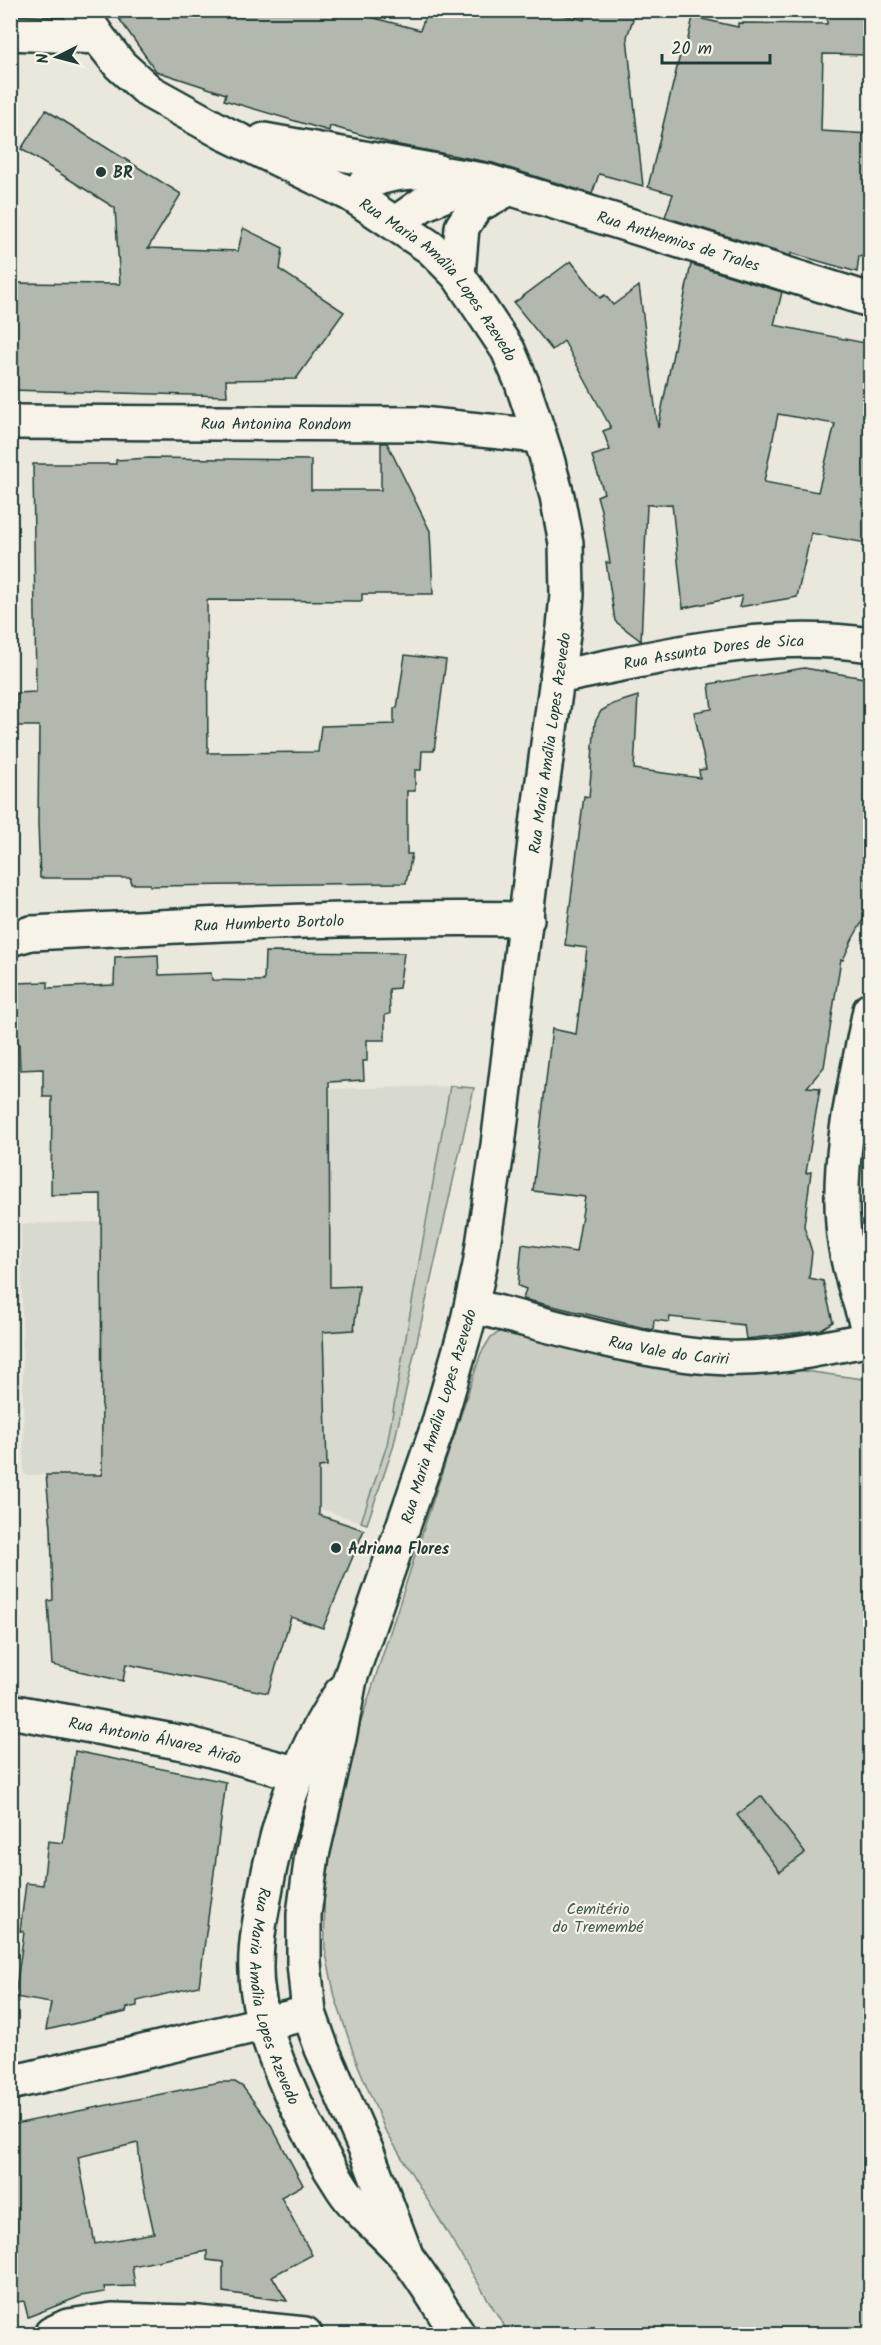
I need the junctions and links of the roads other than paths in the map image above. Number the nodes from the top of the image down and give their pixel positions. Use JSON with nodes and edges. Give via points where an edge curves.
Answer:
{"nodes":[{"id":1,"x":81,"y":10,"type":"edge"},
{"id":2,"x":10,"y":33,"type":"edge"},
{"id":3,"x":98,"y":38,"type":"junction"},
{"id":4,"x":224,"y":133,"type":"junction"},
{"id":5,"x":436,"y":171,"type":"junction"},
{"id":6,"x":499,"y":185,"type":"junction"},
{"id":7,"x":352,"y":195,"type":"junction"},
{"id":8,"x":396,"y":223,"type":"junction"},
{"id":9,"x":458,"y":275,"type":"junction"},
{"id":10,"x":870,"y":300,"type":"edge"},
{"id":11,"x":10,"y":422,"type":"edge"},
{"id":12,"x":539,"y":436,"type":"junction"},
{"id":13,"x":870,"y":645,"type":"edge"},
{"id":14,"x":557,"y":677,"type":"junction"},
{"id":15,"x":527,"y":919,"type":"junction"},
{"id":16,"x":10,"y":939,"type":"edge"},
{"id":17,"x":870,"y":1010,"type":"edge"},
{"id":18,"x":472,"y":1306,"type":"junction"},
{"id":19,"x":870,"y":1338,"type":"edge"},
{"id":20,"x":350,"y":1679,"type":"junction"},
{"id":21,"x":10,"y":1712,"type":"edge"},
{"id":22,"x":298,"y":1774,"type":"junction"},
{"id":23,"x":309,"y":2013,"type":"junction"},
{"id":24,"x":263,"y":2024,"type":"junction"},
{"id":25,"x":10,"y":2083,"type":"edge"},
{"id":26,"x":407,"y":2258,"type":"junction"},
{"id":27,"x":51,"y":2334,"type":"edge"},
{"id":28,"x":305,"y":2334,"type":"edge"},
{"id":29,"x":458,"y":2334,"type":"edge"}],
"edges":[{"from":1,"to":3,"type":"street","name":"Rua Maria Amália Lopes Azevedo"},
{"from":2,"to":3,"type":"street"},
{"from":3,"to":4,"type":"street","name":"Rua Maria Amália Lopes Azevedo","via":[[150,92]]},
{"from":4,"to":5,"type":"street"},
{"from":4,"to":7,"type":"street","name":"Rua Maria Amália Lopes Azevedo"},
{"from":5,"to":6,"type":"street","name":"Rua Anthemios de Trales"},
{"from":5,"to":7,"type":"street","name":"Rua Anthemios de Trales","via":[[395,174],[370,182]]},
{"from":6,"to":8,"type":"street","via":[[451,192],[423,204]]},
{"from":6,"to":9,"type":"street","via":[[462,227]]},
{"from":6,"to":10,"type":"street","name":"Rua Anthemios de Trales"},
{"from":7,"to":8,"type":"street","name":"Rua Maria Amália Lopes Azevedo"},
{"from":8,"to":9,"type":"street","name":"Rua Maria Amália Lopes Azevedo","via":[[431,248]]},
{"from":9,"to":12,"type":"street","name":"Rua Maria Amália Lopes Azevedo","via":[[508,350]]},
{"from":11,"to":12,"type":"street","name":"Rua Antonina Rondom","via":[[421,424]]},
{"from":12,"to":14,"type":"street","name":"Rua Maria Amália Lopes Azevedo","via":[[552,475],[566,543],[567,595]]},
{"from":13,"to":14,"type":"street","name":"Rua Assunta Dores de Sica","via":[[841,640],[779,640],[704,649]]},
{"from":14,"to":15,"type":"street","name":"Rua Maria Amália Lopes Azevedo"},
{"from":15,"to":16,"type":"street","name":"Rua Humberto Bortolo","via":[[290,921],[31,933]]},
{"from":15,"to":18,"type":"street","name":"Rua Maria Amália Lopes Azevedo","via":[[498,1145]]},
{"from":17,"to":19,"type":"street","name":"Rua Vale do Cariri","via":[[846,1130],[842,1178],[843,1226]]},
{"from":18,"to":19,"type":"street","name":"Rua Vale do Cariri","via":[[696,1356],[766,1355]]},
{"from":18,"to":20,"type":"street","name":"Rua Maria Amália Lopes Azevedo","via":[[438,1429]]},
{"from":20,"to":22,"type":"street","name":"Rua Maria Amália Lopes Azevedo","via":[[327,1713]]},
{"from":20,"to":23,"type":"street","name":"Rua Maria Amália Lopes Azevedo","via":[[312,1855],[304,1914]]},
{"from":21,"to":22,"type":"street","name":"Rua Antonio Álvarez Airão","via":[[189,1744]]},
{"from":22,"to":24,"type":"street","name":"Rua Maria Amália Lopes Azevedo","via":[[269,1867],[259,1926],[255,1967]]},
{"from":23,"to":24,"type":"street"},
{"from":23,"to":26,"type":"street","name":"Rua Maria Amália Lopes Azevedo"},
{"from":24,"to":25,"type":"street"},
{"from":24,"to":26,"type":"street","name":"Rua Maria Amália Lopes Azevedo","via":[[292,2095],[344,2189]]},
{"from":26,"to":29,"type":"street","name":"Rua Maria Amália Lopes Azevedo"},
{"from":27,"to":28,"type":"street","via":[[68,2326],[112,2320],[189,2322]]}]}
